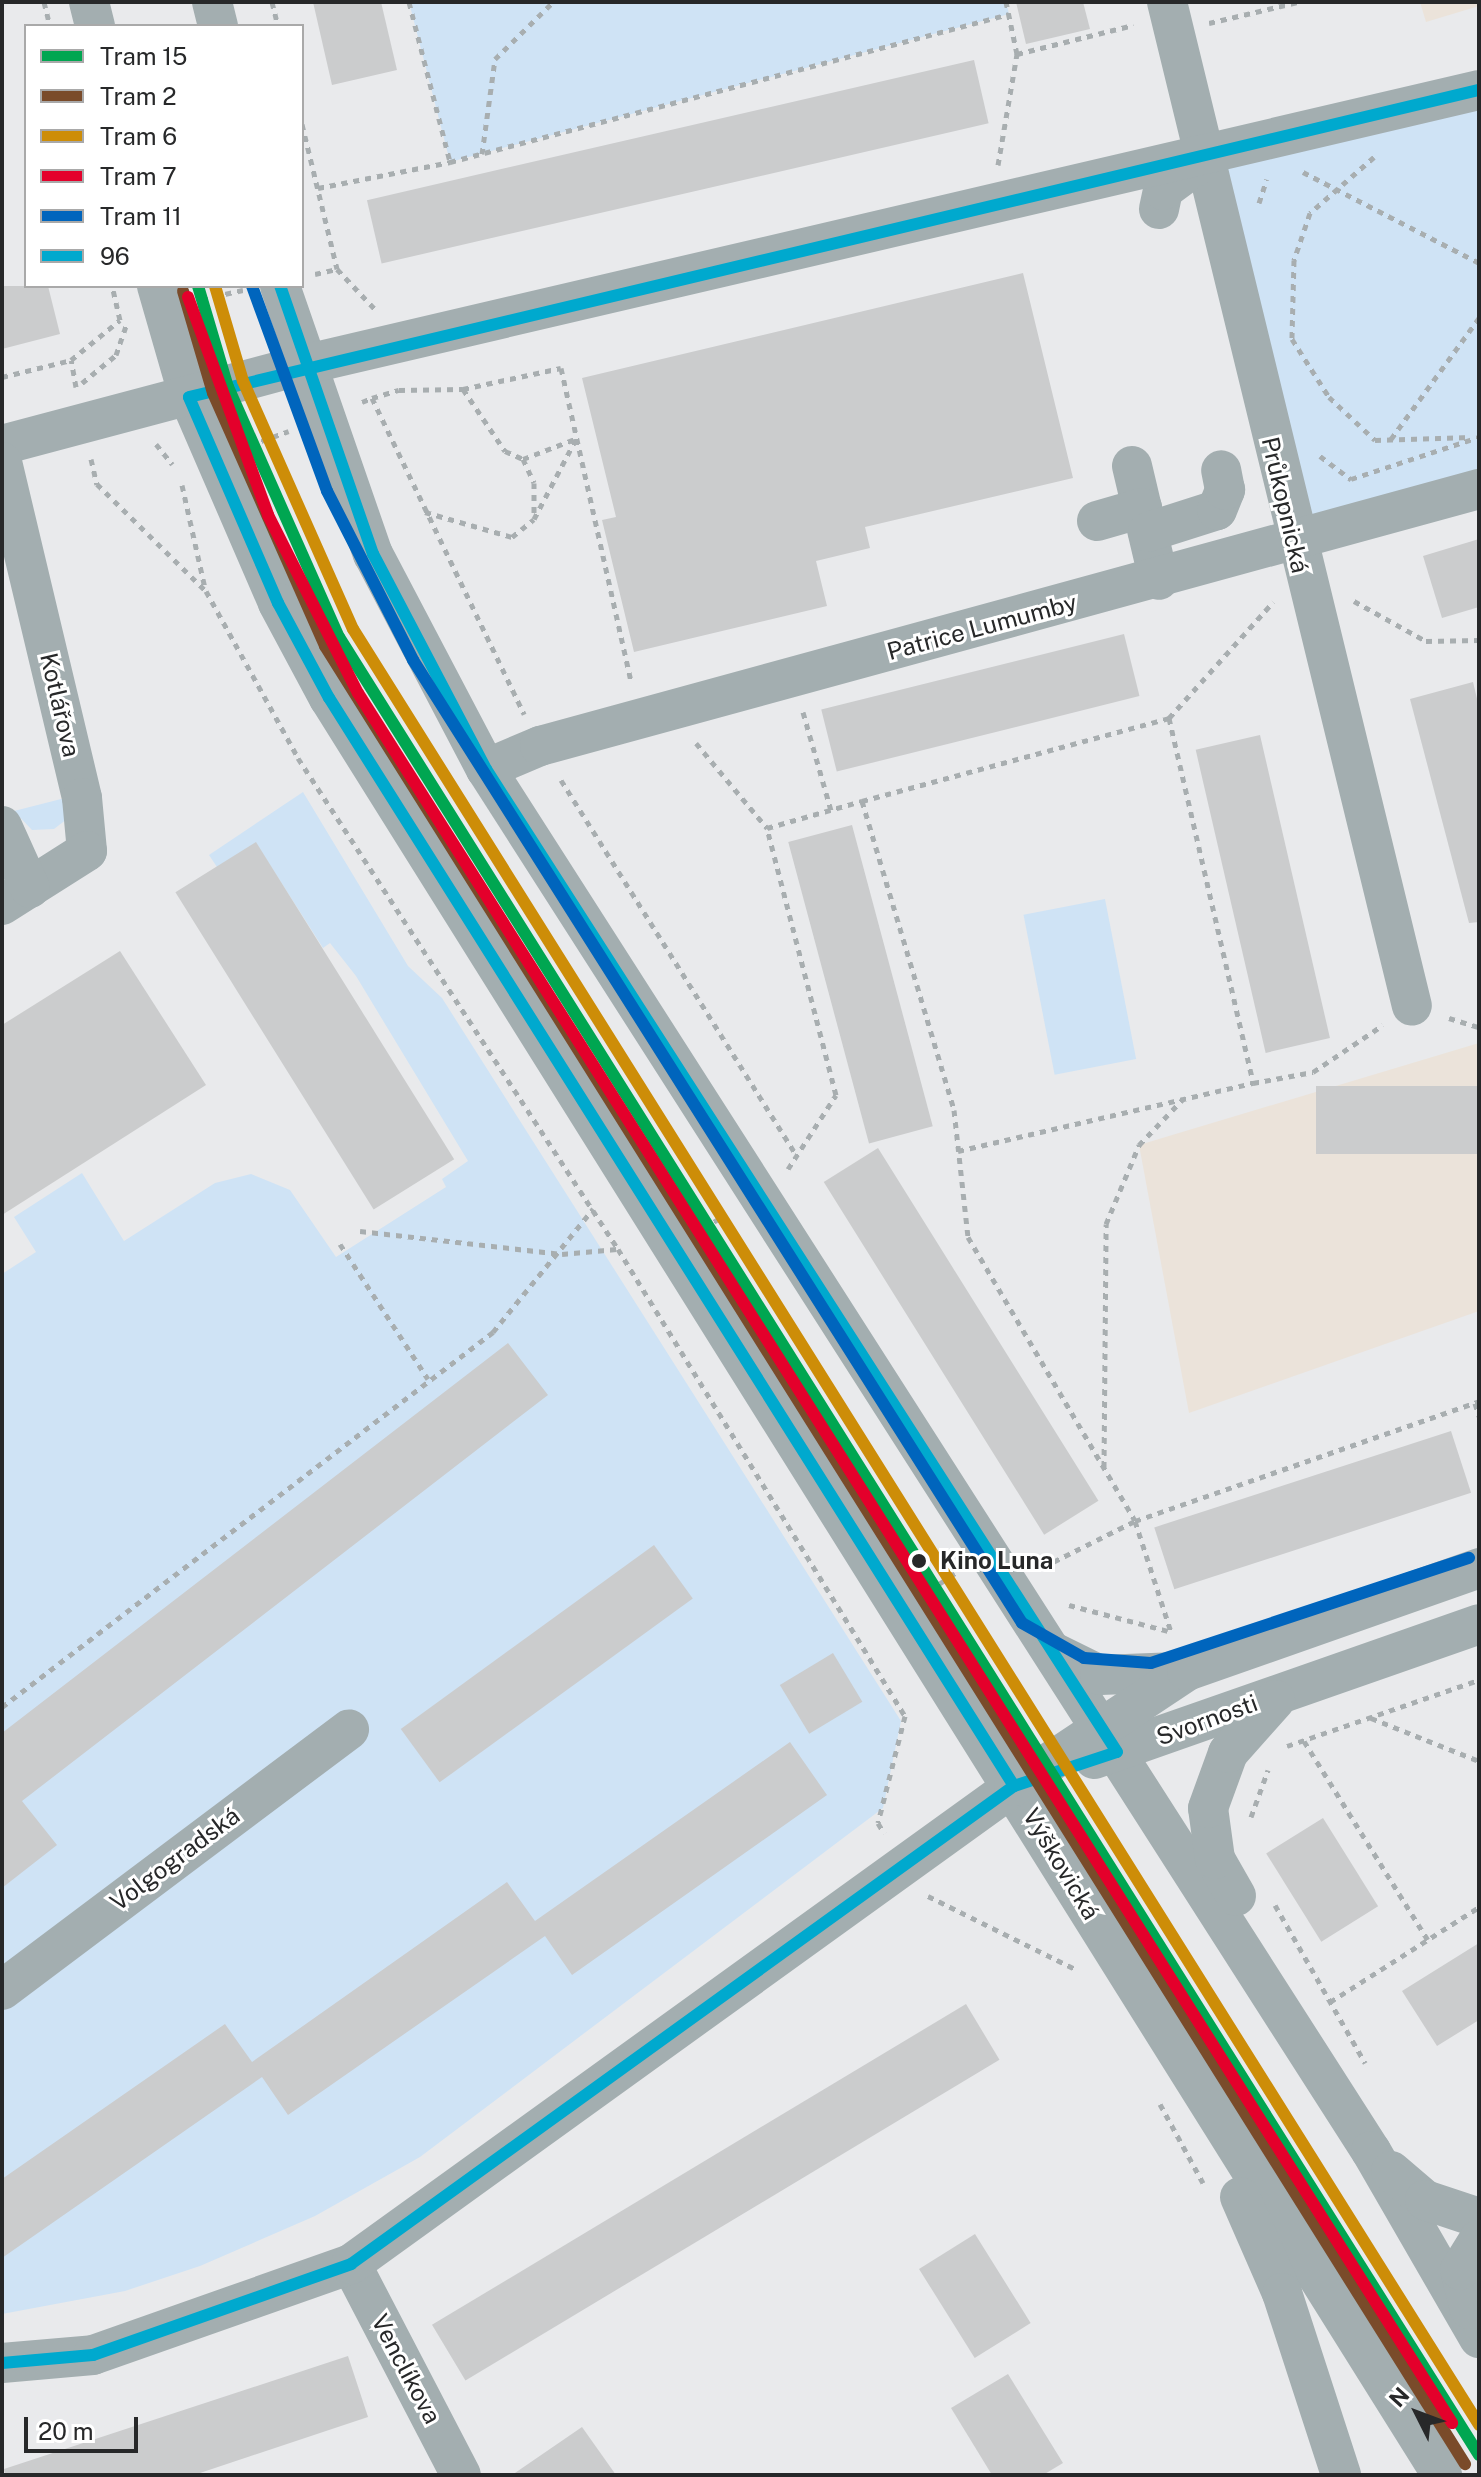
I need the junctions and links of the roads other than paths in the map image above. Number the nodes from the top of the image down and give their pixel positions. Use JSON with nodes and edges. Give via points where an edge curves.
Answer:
{"nodes":[{"id":1,"x":89,"y":2,"type":"edge"},
{"id":2,"x":212,"y":2,"type":"edge"},
{"id":3,"x":1170,"y":16,"type":"edge"},
{"id":4,"x":94,"y":24,"type":"edge"},
{"id":5,"x":218,"y":24,"type":"edge"},
{"id":6,"x":1479,"y":90,"type":"edge"},
{"id":7,"x":1204,"y":159,"type":"junction"},
{"id":8,"x":1159,"y":209,"type":"dead end"},
{"id":9,"x":158,"y":288,"type":"edge"},
{"id":10,"x":281,"y":288,"type":"edge"},
{"id":11,"x":303,"y":365,"type":"junction"},
{"id":12,"x":189,"y":397,"type":"junction"},
{"id":13,"x":2,"y":445,"type":"edge"},
{"id":14,"x":2,"y":462,"type":"edge"},
{"id":15,"x":1132,"y":466,"type":"dead end"},
{"id":16,"x":1221,"y":470,"type":"dead end"},
{"id":17,"x":1479,"y":489,"type":"edge"},
{"id":18,"x":1145,"y":520,"type":"junction"},
{"id":19,"x":1097,"y":521,"type":"dead end"},
{"id":20,"x":1297,"y":558,"type":"junction"},
{"id":21,"x":1159,"y":580,"type":"junction"},
{"id":22,"x":486,"y":769,"type":"junction"},
{"id":23,"x":2,"y":826,"type":"edge"},
{"id":24,"x":16,"y":896,"type":"edge"},
{"id":25,"x":1412,"y":1006,"type":"road end"},
{"id":26,"x":1479,"y":1568,"type":"edge"},
{"id":27,"x":1479,"y":1624,"type":"edge"},
{"id":28,"x":1049,"y":1649,"type":"junction"},
{"id":29,"x":1201,"y":1664,"type":"junction"},
{"id":30,"x":1296,"y":1689,"type":"junction"},
{"id":31,"x":349,"y":1729,"type":"dead end"},
{"id":32,"x":1109,"y":1740,"type":"junction"},
{"id":33,"x":1014,"y":1786,"type":"junction"},
{"id":34,"x":1254,"y":1967,"type":"junction"},
{"id":35,"x":2,"y":1990,"type":"edge"},
{"id":36,"x":1169,"y":2082,"type":"junction"},
{"id":37,"x":1371,"y":2151,"type":"junction"},
{"id":38,"x":1479,"y":2218,"type":"edge"},
{"id":39,"x":1479,"y":2239,"type":"edge"},
{"id":40,"x":351,"y":2264,"type":"junction"},
{"id":41,"x":1479,"y":2331,"type":"edge"},
{"id":42,"x":1479,"y":2338,"type":"edge"},
{"id":43,"x":2,"y":2363,"type":"edge"},
{"id":44,"x":461,"y":2475,"type":"edge"},
{"id":45,"x":1341,"y":2475,"type":"edge"},
{"id":46,"x":1442,"y":2475,"type":"edge"}],
"edges":[{"from":1,"to":4,"type":"street"},
{"from":2,"to":5,"type":"street"},
{"from":3,"to":7,"type":"street","name":"Průkopnická"},
{"from":6,"to":7,"type":"street"},
{"from":7,"to":8,"type":"street","via":[[1163,190]]},
{"from":7,"to":11,"type":"street"},
{"from":7,"to":20,"type":"street","name":"Průkopnická"},
{"from":9,"to":12,"type":"street","name":"Výškovická"},
{"from":10,"to":11,"type":"street"},
{"from":11,"to":12,"type":"street"},
{"from":11,"to":22,"type":"street","via":[[373,554]]},
{"from":12,"to":13,"type":"street"},
{"from":12,"to":33,"type":"street","name":"Výškovická","via":[[278,603],[329,698]]},
{"from":14,"to":24,"type":"street","name":"Kotlářova","via":[[82,798],[87,851]]},
{"from":15,"to":18,"type":"street"},
{"from":16,"to":18,"type":"street","via":[[1225,490],[1217,510]]},
{"from":17,"to":20,"type":"street","name":"Patrice Lumumby"},
{"from":18,"to":19,"type":"street"},
{"from":18,"to":21,"type":"street"},
{"from":20,"to":21,"type":"street","name":"Patrice Lumumby"},
{"from":20,"to":25,"type":"street","name":"Průkopnická"},
{"from":21,"to":22,"type":"street","name":"Patrice Lumumby","via":[[540,746]]},
{"from":22,"to":28,"type":"street"},
{"from":23,"to":24,"type":"street"},
{"from":26,"to":29,"type":"street","name":"Svornosti"},
{"from":27,"to":30,"type":"street","name":"Svornosti"},
{"from":28,"to":29,"type":"street","via":[[1070,1666],[1127,1678]]},
{"from":28,"to":32,"type":"street"},
{"from":29,"to":32,"type":"street","name":"Svornosti"},
{"from":30,"to":32,"type":"street","name":"Svornosti"},
{"from":30,"to":34,"type":"street","via":[[1268,1705],[1238,1737],[1208,1808],[1215,1859],[1253,1930]]},
{"from":31,"to":35,"type":"street","name":"Volgogradská"},
{"from":32,"to":33,"type":"street","name":"Svornosti"},
{"from":32,"to":34,"type":"street"},
{"from":33,"to":36,"type":"street","name":"Výškovická"},
{"from":33,"to":40,"type":"street"},
{"from":34,"to":37,"type":"street"},
{"from":36,"to":45,"type":"street","via":[[1282,2293]]},
{"from":36,"to":46,"type":"street","name":"Výškovická"},
{"from":37,"to":38,"type":"street","via":[[1425,2200]]},
{"from":37,"to":42,"type":"street"},
{"from":39,"to":41,"type":"street","via":[[1460,2270]]},
{"from":40,"to":43,"type":"street","via":[[93,2355]]},
{"from":40,"to":44,"type":"street","name":"Venclíkova"}]}
